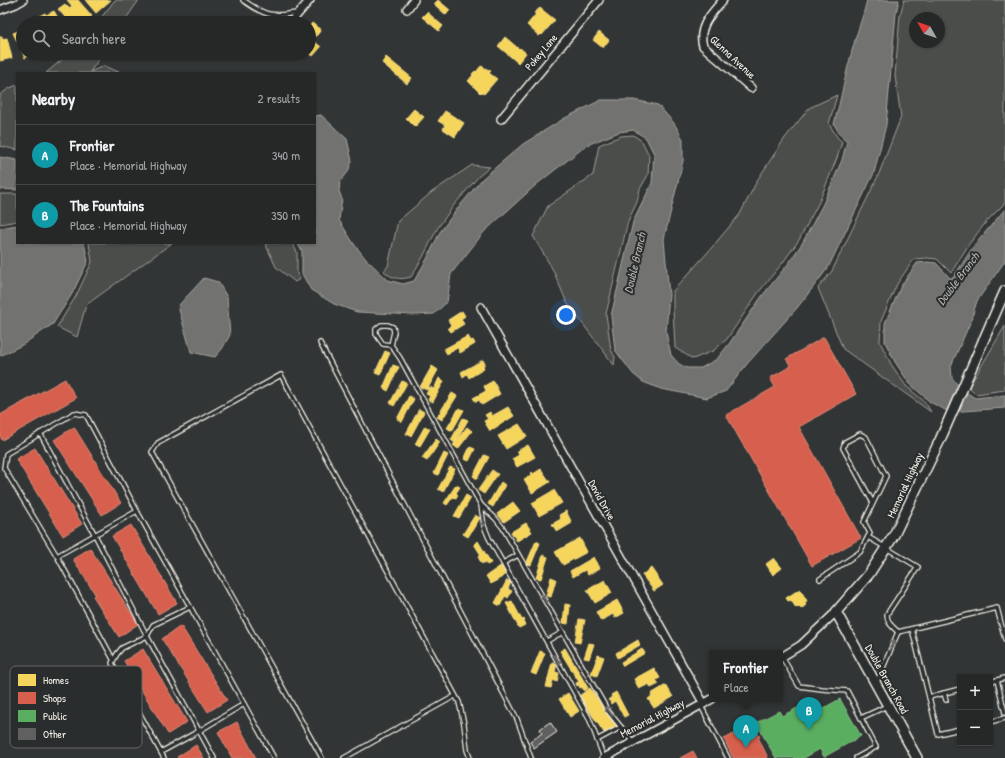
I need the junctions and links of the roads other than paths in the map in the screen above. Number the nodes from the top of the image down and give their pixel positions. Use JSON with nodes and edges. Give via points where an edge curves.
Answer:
{"nodes":[{"id":1,"x":2,"y":0,"type":"edge"},
{"id":2,"x":23,"y":0,"type":"edge"},
{"id":3,"x":243,"y":0,"type":"edge"},
{"id":4,"x":310,"y":0,"type":"edge"},
{"id":5,"x":414,"y":0,"type":"edge"},
{"id":6,"x":599,"y":0,"type":"edge"},
{"id":7,"x":723,"y":0,"type":"edge"},
{"id":8,"x":2,"y":9,"type":"edge"},
{"id":9,"x":407,"y":9,"type":"dead end"},
{"id":10,"x":298,"y":13,"type":"junction"},
{"id":11,"x":296,"y":16,"type":"edge"},
{"id":12,"x":751,"y":88,"type":"dead end"},
{"id":13,"x":500,"y":119,"type":"dead end"},
{"id":14,"x":1005,"y":290,"type":"edge"},
{"id":15,"x":481,"y":307,"type":"dead end"},
{"id":16,"x":320,"y":343,"type":"dead end"},
{"id":17,"x":391,"y":345,"type":"junction"},
{"id":18,"x":40,"y":433,"type":"junction"},
{"id":19,"x":873,"y":503,"type":"junction"},
{"id":20,"x":481,"y":505,"type":"junction"},
{"id":21,"x":137,"y":511,"type":"junction"},
{"id":22,"x":95,"y":535,"type":"junction"},
{"id":23,"x":868,"y":537,"type":"junction"},
{"id":24,"x":886,"y":548,"type":"junction"},
{"id":25,"x":518,"y":555,"type":"junction"},
{"id":26,"x":57,"y":556,"type":"junction"},
{"id":27,"x":503,"y":563,"type":"junction"},
{"id":28,"x":820,"y":579,"type":"dead end"},
{"id":29,"x":190,"y":607,"type":"junction"},
{"id":30,"x":836,"y":612,"type":"junction"},
{"id":31,"x":912,"y":629,"type":"junction"},
{"id":32,"x":563,"y":632,"type":"junction"},
{"id":33,"x":898,"y":632,"type":"junction"},
{"id":34,"x":147,"y":636,"type":"junction"},
{"id":35,"x":1005,"y":639,"type":"edge"},
{"id":36,"x":547,"y":641,"type":"junction"},
{"id":37,"x":783,"y":656,"type":"edge"},
{"id":38,"x":113,"y":659,"type":"junction"},
{"id":39,"x":783,"y":660,"type":"edge"},
{"id":40,"x":114,"y":666,"type":"edge"},
{"id":41,"x":1005,"y":678,"type":"edge"},
{"id":42,"x":997,"y":680,"type":"junction"},
{"id":43,"x":993,"y":681,"type":"edge"},
{"id":44,"x":876,"y":684,"type":"junction"},
{"id":45,"x":957,"y":690,"type":"edge"},
{"id":46,"x":944,"y":693,"type":"junction"},
{"id":47,"x":455,"y":696,"type":"junction"},
{"id":48,"x":929,"y":697,"type":"junction"},
{"id":49,"x":946,"y":700,"type":"dead end"},
{"id":50,"x":709,"y":701,"type":"edge"},
{"id":51,"x":244,"y":704,"type":"junction"},
{"id":52,"x":702,"y":705,"type":"junction"},
{"id":53,"x":888,"y":706,"type":"junction"},
{"id":54,"x":1005,"y":713,"type":"edge"},
{"id":55,"x":142,"y":717,"type":"edge"},
{"id":56,"x":861,"y":718,"type":"junction"},
{"id":57,"x":1005,"y":718,"type":"edge"},
{"id":58,"x":993,"y":721,"type":"edge"},
{"id":59,"x":951,"y":725,"type":"dead end"},
{"id":60,"x":621,"y":727,"type":"junction"},
{"id":61,"x":957,"y":730,"type":"edge"},
{"id":62,"x":953,"y":731,"type":"junction"},
{"id":63,"x":200,"y":732,"type":"junction"},
{"id":64,"x":598,"y":740,"type":"junction"},
{"id":65,"x":633,"y":742,"type":"junction"},
{"id":66,"x":161,"y":752,"type":"junction"},
{"id":67,"x":164,"y":758,"type":"edge"},
{"id":68,"x":214,"y":758,"type":"edge"},
{"id":69,"x":274,"y":758,"type":"edge"},
{"id":70,"x":322,"y":758,"type":"edge"},
{"id":71,"x":344,"y":758,"type":"edge"},
{"id":72,"x":470,"y":758,"type":"edge"},
{"id":73,"x":531,"y":758,"type":"edge"},
{"id":74,"x":604,"y":758,"type":"edge"},
{"id":75,"x":728,"y":758,"type":"edge"},
{"id":76,"x":856,"y":758,"type":"edge"},
{"id":77,"x":917,"y":758,"type":"edge"}],
"edges":[{"from":1,"to":8,"type":"street"},
{"from":2,"to":8,"type":"street"},
{"from":3,"to":10,"type":"lane","via":[[266,15]]},
{"from":4,"to":10,"type":"street"},
{"from":5,"to":9,"type":"street"},
{"from":6,"to":13,"type":"street","name":"Pokey Lane"},
{"from":7,"to":12,"type":"street","name":"Glenna Avenue","via":[[704,26],[701,39],[703,46]]},
{"from":10,"to":11,"type":"street"},
{"from":14,"to":24,"type":"street","name":"Memorial Highway","via":[[940,440]]},
{"from":15,"to":52,"type":"street","name":"David Drive"},
{"from":16,"to":73,"type":"lane","via":[[517,719]]},
{"from":17,"to":17,"type":"lane","via":[[383,344],[376,334],[376,329],[381,324],[393,328]]},
{"from":17,"to":20,"type":"lane"},
{"from":18,"to":21,"type":"lane","via":[[74,413],[86,415]]},
{"from":18,"to":22,"type":"lane"},
{"from":18,"to":26,"type":"lane","via":[[6,454],[4,468]]},
{"from":19,"to":19,"type":"lane","via":[[886,476],[866,437],[860,434],[845,442],[843,448]]},
{"from":19,"to":23,"type":"lane","via":[[864,522],[870,533]]},
{"from":20,"to":25,"type":"lane","via":[[503,528]]},
{"from":20,"to":27,"type":"lane","one_way":true,"via":[[484,526]]},
{"from":21,"to":22,"type":"lane"},
{"from":21,"to":29,"type":"lane"},
{"from":22,"to":26,"type":"lane"},
{"from":22,"to":34,"type":"lane"},
{"from":23,"to":24,"type":"lane"},
{"from":23,"to":28,"type":"lane","via":[[860,552]]},
{"from":24,"to":30,"type":"street","name":"Memorial Highway","via":[[869,574]]},
{"from":24,"to":33,"type":"lane","via":[[918,567],[888,614],[890,625]]},
{"from":25,"to":27,"type":"lane"},
{"from":32,"to":25,"type":"lane","one_way":true},
{"from":26,"to":38,"type":"lane"},
{"from":27,"to":36,"type":"lane"},
{"from":29,"to":34,"type":"lane","via":[[154,625]]},
{"from":29,"to":51,"type":"lane"},
{"from":30,"to":37,"type":"street","name":"Memorial Highway","via":[[802,645]]},
{"from":30,"to":44,"type":"street","name":"Double Branch Road"},
{"from":31,"to":33,"type":"lane"},
{"from":31,"to":35,"type":"lane","via":[[997,608]]},
{"from":31,"to":48,"type":"lane"},
{"from":32,"to":36,"type":"lane"},
{"from":60,"to":32,"type":"lane","one_way":true,"via":[[608,711]]},
{"from":44,"to":33,"type":"lane","one_way":true},
{"from":34,"to":38,"type":"lane","via":[[122,648]]},
{"from":34,"to":63,"type":"lane"},
{"from":36,"to":64,"type":"lane","one_way":true,"via":[[589,718]]},
{"from":38,"to":40,"type":"lane"},
{"from":39,"to":56,"type":"lane","via":[[799,686],[847,691]]},
{"from":41,"to":42,"type":"lane"},
{"from":42,"to":43,"type":"lane"},
{"from":42,"to":54,"type":"lane"},
{"from":44,"to":53,"type":"street","name":"Double Branch Road"},
{"from":45,"to":46,"type":"lane"},
{"from":46,"to":48,"type":"lane"},
{"from":46,"to":49,"type":"lane"},
{"from":47,"to":70,"type":"lane","via":[[281,375],[158,443],[152,452]]},
{"from":47,"to":71,"type":"lane"},
{"from":47,"to":72,"type":"lane","via":[[459,702]]},
{"from":48,"to":62,"type":"lane","via":[[938,734]]},
{"from":50,"to":52,"type":"street","name":"Memorial Highway"},
{"from":51,"to":63,"type":"lane"},
{"from":51,"to":69,"type":"lane"},
{"from":52,"to":65,"type":"street","name":"Memorial Highway"},
{"from":52,"to":75,"type":"lane"},
{"from":53,"to":56,"type":"lane"},
{"from":53,"to":77,"type":"street","name":"Double Branch Road"},
{"from":55,"to":66,"type":"lane"},
{"from":56,"to":76,"type":"lane","via":[[876,747]]},
{"from":57,"to":58,"type":"lane"},
{"from":59,"to":62,"type":"lane"},
{"from":60,"to":64,"type":"lane"},
{"from":60,"to":65,"type":"lane"},
{"from":61,"to":62,"type":"lane"},
{"from":63,"to":66,"type":"lane"},
{"from":63,"to":68,"type":"lane"},
{"from":64,"to":74,"type":"lane"},
{"from":65,"to":74,"type":"street","name":"Memorial Highway"},
{"from":66,"to":67,"type":"lane"}]}
